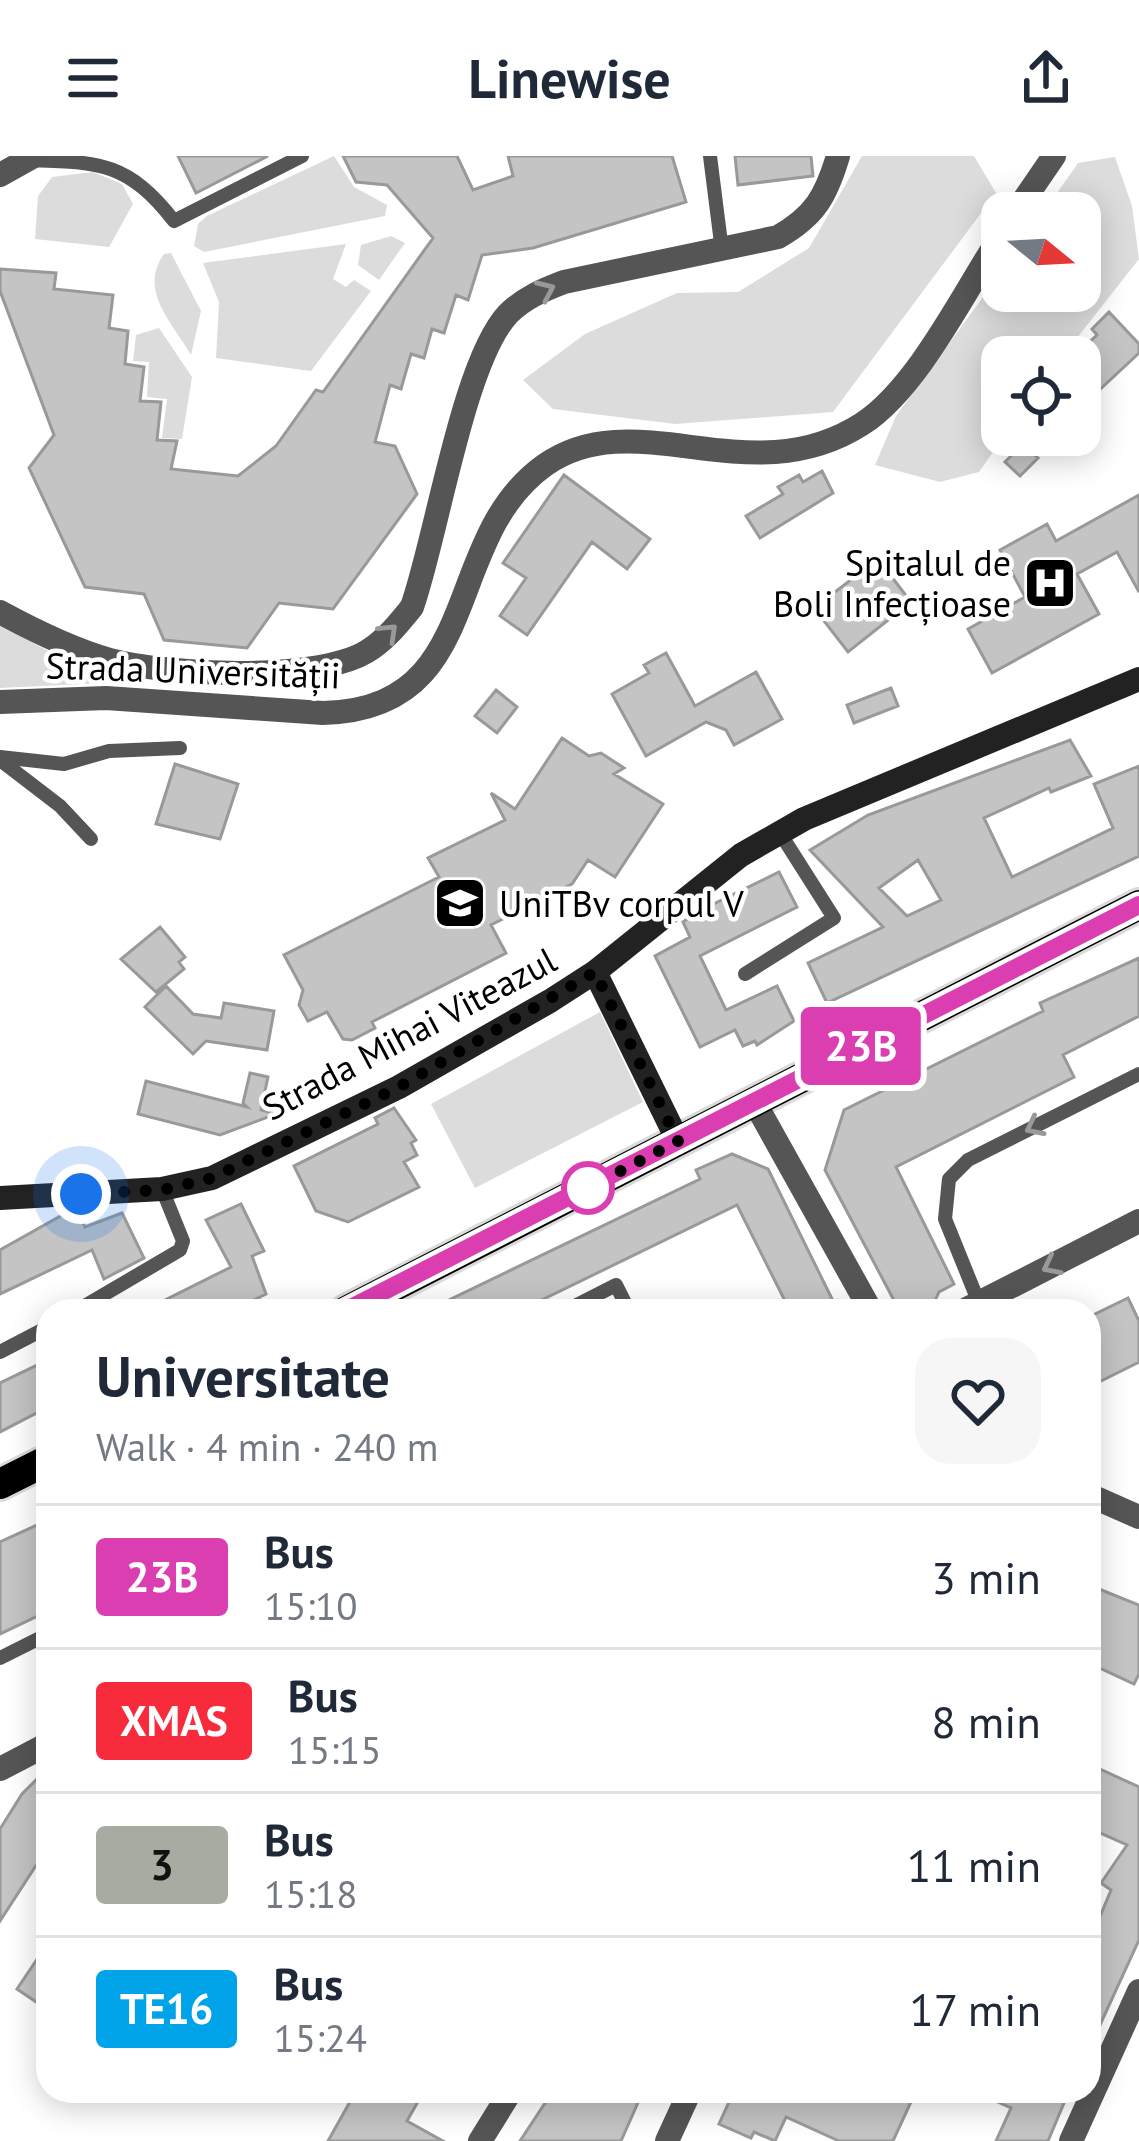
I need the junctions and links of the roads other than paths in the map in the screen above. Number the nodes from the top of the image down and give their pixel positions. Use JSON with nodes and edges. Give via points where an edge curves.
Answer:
{"nodes":[{"id":1,"x":302,"y":156,"type":"edge"},
{"id":2,"x":710,"y":156,"type":"edge"},
{"id":3,"x":838,"y":156,"type":"edge"},
{"id":4,"x":1054,"y":156,"type":"edge"},
{"id":5,"x":31,"y":158,"type":"edge"},
{"id":6,"x":0,"y":175,"type":"edge"},
{"id":7,"x":1030,"y":192,"type":"edge"},
{"id":8,"x":722,"y":251,"type":"junction"},
{"id":9,"x":981,"y":266,"type":"edge"},
{"id":10,"x":0,"y":611,"type":"edge"},
{"id":11,"x":1139,"y":679,"type":"edge"},
{"id":12,"x":0,"y":702,"type":"edge"},
{"id":13,"x":180,"y":748,"type":"dead end"},
{"id":14,"x":0,"y":758,"type":"edge"},
{"id":15,"x":779,"y":833,"type":"junction"},
{"id":16,"x":91,"y":839,"type":"dead end"},
{"id":17,"x":1139,"y":905,"type":"edge"},
{"id":18,"x":595,"y":972,"type":"junction"},
{"id":19,"x":745,"y":974,"type":"dead end"},
{"id":20,"x":1139,"y":1075,"type":"edge"},
{"id":21,"x":755,"y":1103,"type":"junction"},
{"id":22,"x":678,"y":1141,"type":"junction"},
{"id":23,"x":162,"y":1190,"type":"junction"},
{"id":24,"x":0,"y":1198,"type":"edge"},
{"id":25,"x":1139,"y":1221,"type":"edge"},
{"id":26,"x":96,"y":1299,"type":"edge"},
{"id":27,"x":374,"y":1299,"type":"edge"},
{"id":28,"x":601,"y":1299,"type":"edge"},
{"id":29,"x":623,"y":1299,"type":"edge"},
{"id":30,"x":864,"y":1299,"type":"edge"},
{"id":31,"x":969,"y":1299,"type":"edge"},
{"id":32,"x":987,"y":1299,"type":"edge"},
{"id":33,"x":36,"y":1333,"type":"edge"},
{"id":34,"x":0,"y":1352,"type":"edge"},
{"id":35,"x":36,"y":1466,"type":"edge"},
{"id":36,"x":0,"y":1484,"type":"edge"},
{"id":37,"x":1101,"y":1500,"type":"edge"},
{"id":38,"x":1139,"y":1517,"type":"edge"},
{"id":39,"x":36,"y":1640,"type":"edge"},
{"id":40,"x":0,"y":1658,"type":"edge"},
{"id":41,"x":36,"y":1750,"type":"edge"},
{"id":42,"x":0,"y":1769,"type":"edge"},
{"id":43,"x":1139,"y":1991,"type":"edge"},
{"id":44,"x":1101,"y":2076,"type":"edge"},
{"id":45,"x":504,"y":2103,"type":"edge"},
{"id":46,"x":684,"y":2103,"type":"edge"},
{"id":47,"x":1089,"y":2103,"type":"edge"},
{"id":48,"x":480,"y":2141,"type":"edge"},
{"id":49,"x":667,"y":2141,"type":"edge"},
{"id":50,"x":1072,"y":2141,"type":"edge"}],
"edges":[{"from":1,"to":5,"type":"lane","via":[[174,221],[119,170]]},
{"from":2,"to":8,"type":"lane"},
{"from":3,"to":8,"type":"street","name":"Strada Universității","via":[[826,196],[806,221]]},
{"from":4,"to":7,"type":"street"},
{"from":5,"to":6,"type":"street"},
{"from":10,"to":8,"type":"street","name":"Strada Universității","one_way":true,"via":[[114,661],[263,673],[336,665],[365,652],[412,607],[473,385],[506,316],[564,282]]},
{"from":9,"to":12,"type":"street","name":"Strada Universității","via":[[898,392],[846,433],[788,454],[749,456],[614,441],[573,448],[542,467],[496,519],[442,650],[421,681],[391,701],[323,713],[106,698]]},
{"from":11,"to":15,"type":"street","name":"Strada Mihai Viteazul"},
{"from":13,"to":14,"type":"lane","via":[[109,751],[64,764]]},
{"from":14,"to":16,"type":"lane"},
{"from":15,"to":18,"type":"street","name":"Strada Mihai Viteazul","via":[[686,895]]},
{"from":15,"to":19,"type":"lane","via":[[834,918]]},
{"from":17,"to":21,"type":"main road"},
{"from":18,"to":22,"type":"street"},
{"from":18,"to":23,"type":"street","name":"Strada Mihai Viteazul","via":[[399,1087],[212,1178]]},
{"from":20,"to":31,"type":"lane","one_way":true,"via":[[968,1160],[949,1179],[946,1219]]},
{"from":21,"to":22,"type":"main road"},
{"from":21,"to":30,"type":"street"},
{"from":22,"to":27,"type":"main road"},
{"from":23,"to":24,"type":"street","name":"Strada Mihai Viteazul"},
{"from":23,"to":26,"type":"lane","via":[[180,1250]]},
{"from":25,"to":32,"type":"street","one_way":true},
{"from":28,"to":29,"type":"lane","via":[[616,1285]]},
{"from":33,"to":34,"type":"lane"},
{"from":35,"to":36,"type":"main road"},
{"from":37,"to":38,"type":"street"},
{"from":39,"to":40,"type":"lane"},
{"from":41,"to":42,"type":"street"},
{"from":43,"to":44,"type":"street"},
{"from":45,"to":48,"type":"street"},
{"from":46,"to":49,"type":"street"},
{"from":47,"to":50,"type":"street"}]}
